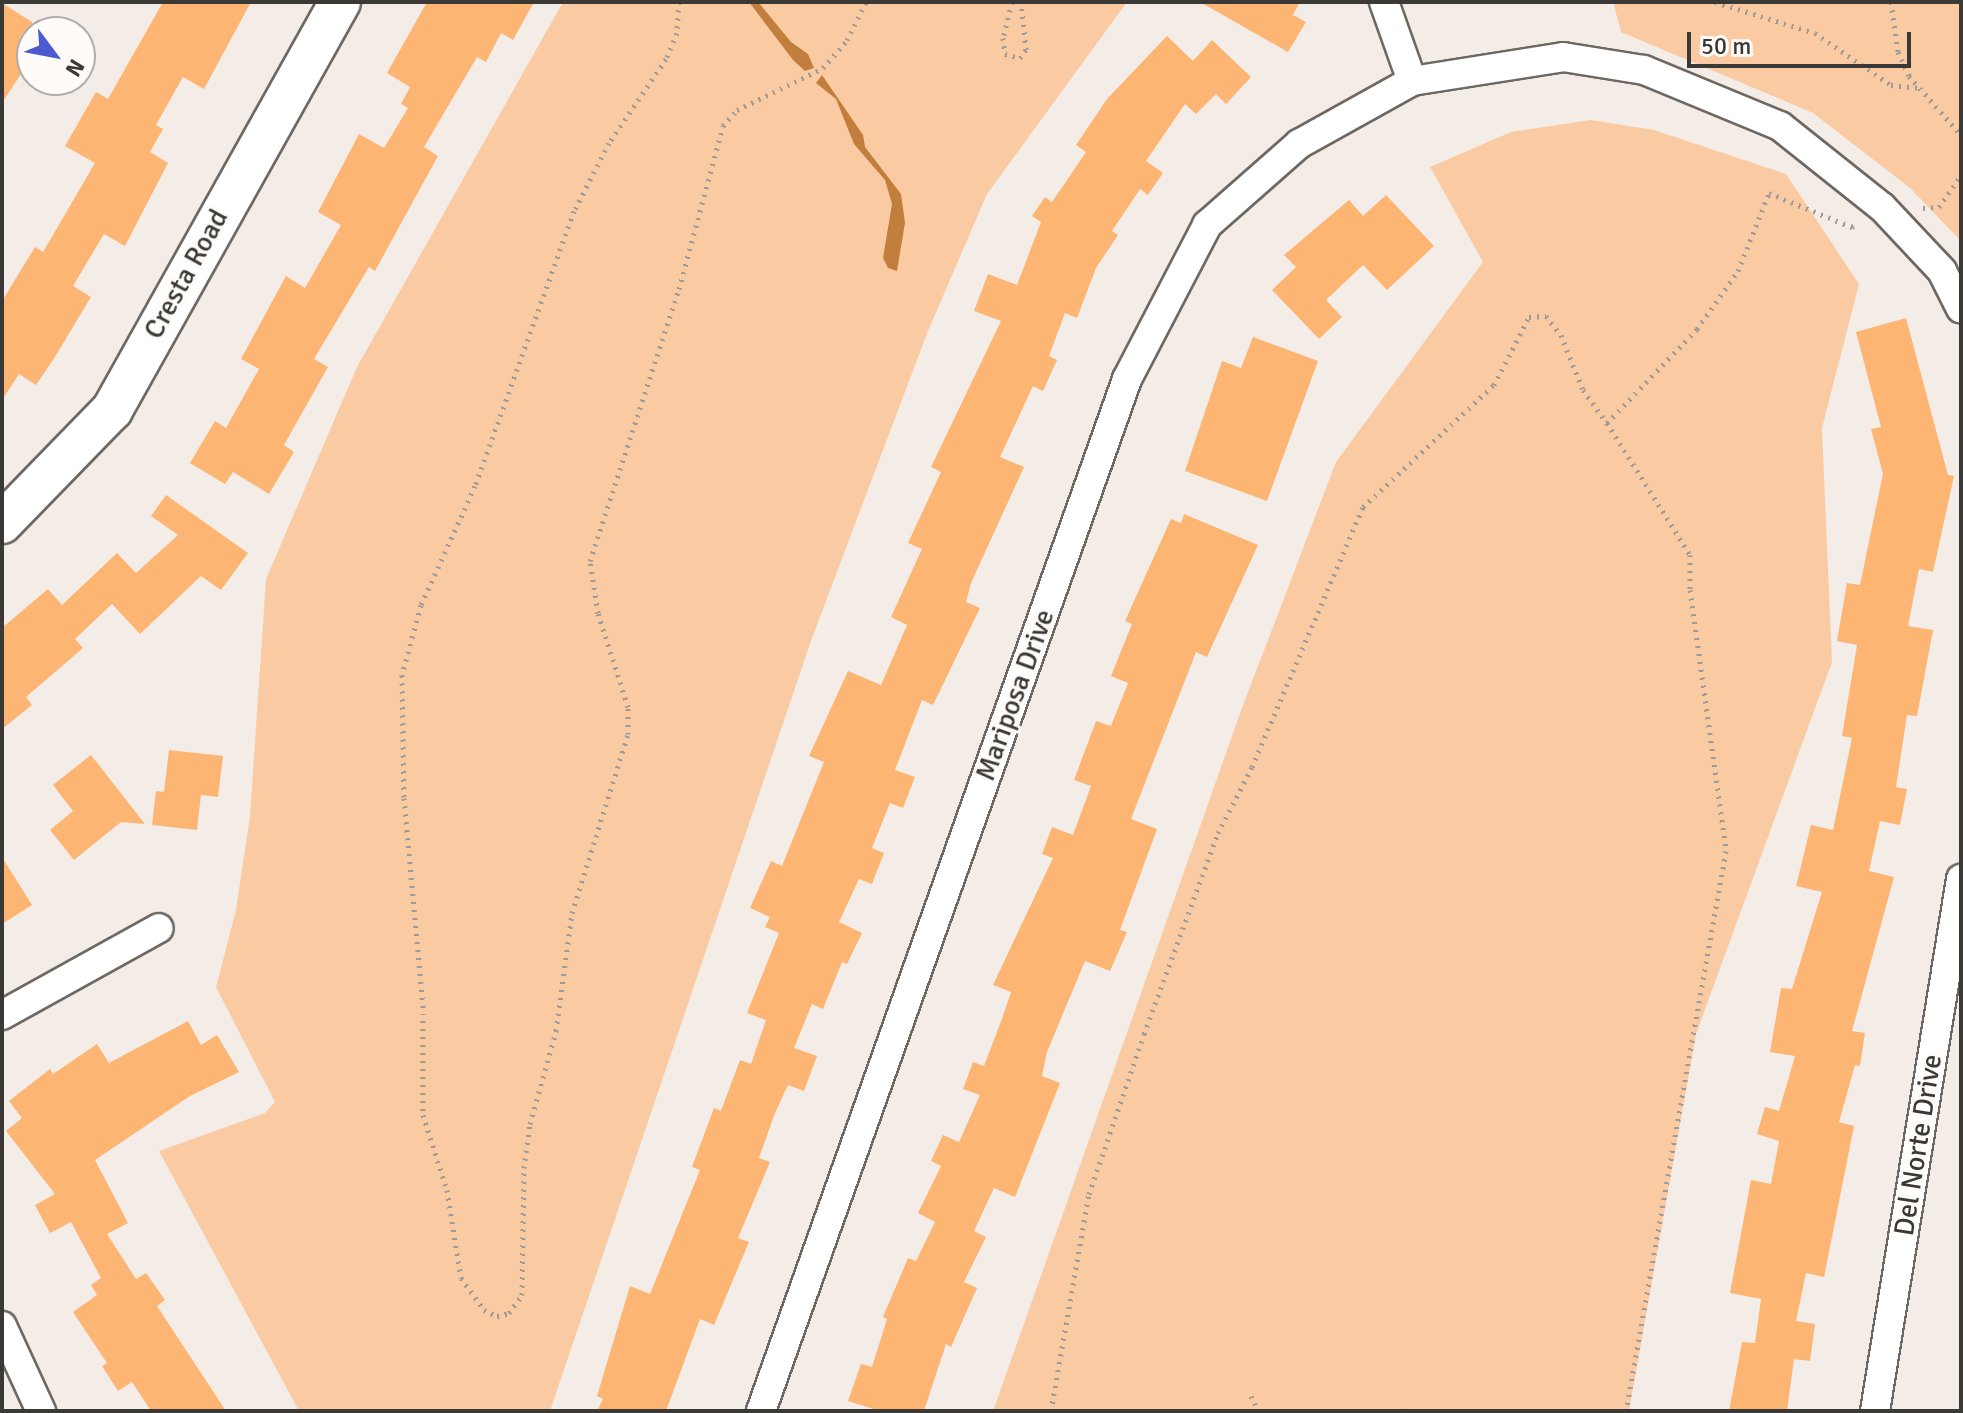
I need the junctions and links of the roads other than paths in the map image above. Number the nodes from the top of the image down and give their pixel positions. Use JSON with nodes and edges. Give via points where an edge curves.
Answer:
{"nodes":[{"id":1,"x":340,"y":2,"type":"edge"},
{"id":2,"x":1384,"y":2,"type":"edge"},
{"id":3,"x":1412,"y":81,"type":"junction"},
{"id":4,"x":1961,"y":309,"type":"edge"},
{"id":5,"x":2,"y":523,"type":"edge"},
{"id":6,"x":1961,"y":879,"type":"edge"},
{"id":7,"x":159,"y":928,"type":"dead end"},
{"id":8,"x":2,"y":1015,"type":"edge"},
{"id":9,"x":2,"y":1326,"type":"edge"},
{"id":10,"x":41,"y":1411,"type":"edge"},
{"id":11,"x":761,"y":1411,"type":"edge"},
{"id":12,"x":1875,"y":1411,"type":"edge"}],
"edges":[{"from":1,"to":5,"type":"street","name":"Cresta Road","via":[[112,410]]},
{"from":2,"to":3,"type":"street"},
{"from":3,"to":4,"type":"street","via":[[1563,57],[1644,70],[1780,126],[1886,211],[1942,271]]},
{"from":3,"to":11,"type":"street","name":"Mariposa Drive","via":[[1299,144],[1207,225],[1127,379]]},
{"from":6,"to":12,"type":"street","name":"Del Norte Drive"},
{"from":7,"to":8,"type":"street"},
{"from":9,"to":10,"type":"street"}]}
